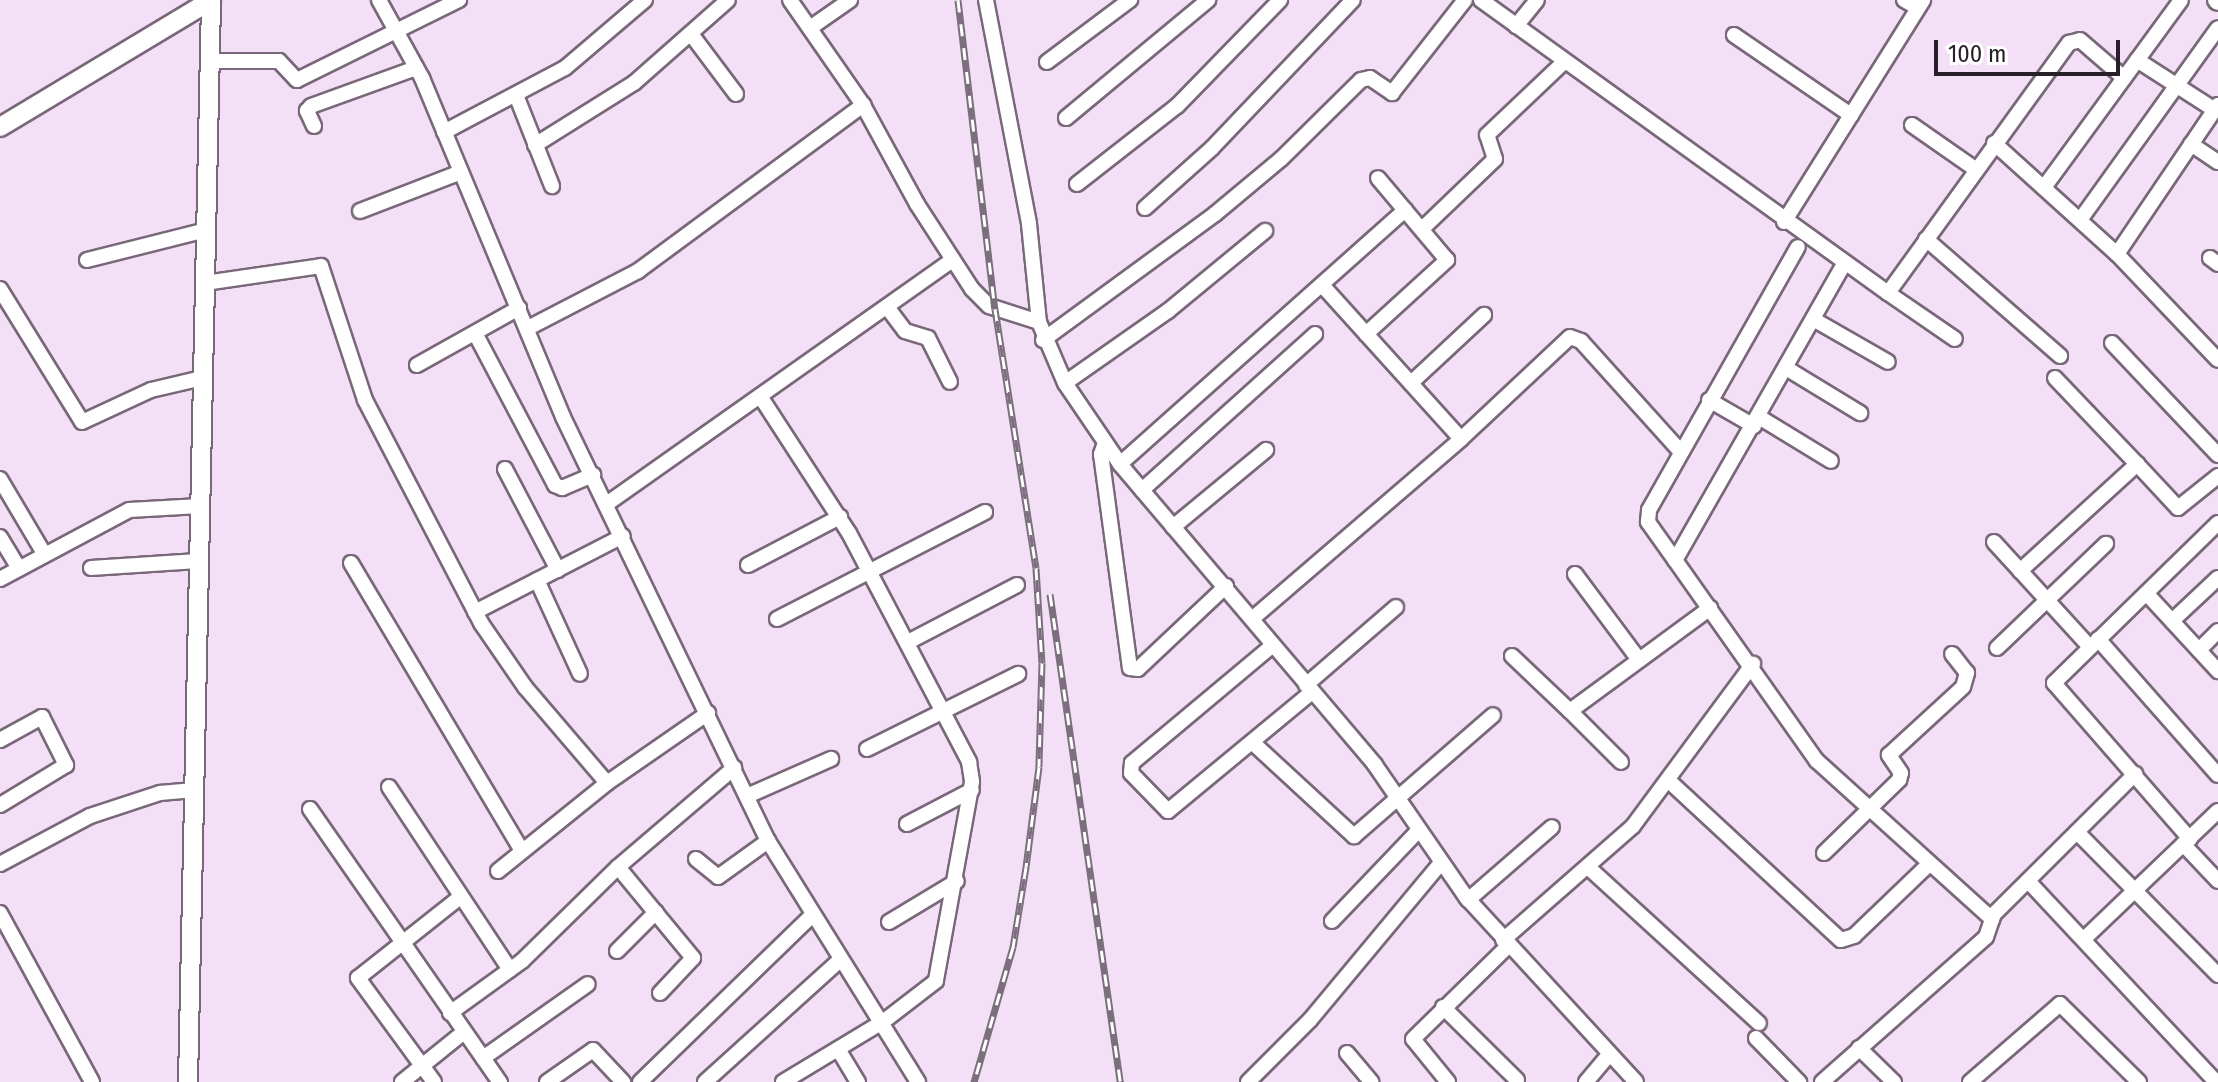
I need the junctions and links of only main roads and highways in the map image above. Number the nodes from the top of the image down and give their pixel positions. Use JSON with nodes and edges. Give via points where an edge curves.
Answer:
{"nodes":[{"id":1,"x":211,"y":0,"type":"edge"},
{"id":2,"x":0,"y":127,"type":"edge"},
{"id":3,"x":188,"y":1082,"type":"edge"}],
"edges":[{"from":1,"to":2,"type":"main road"},
{"from":1,"to":3,"type":"main road"}]}
